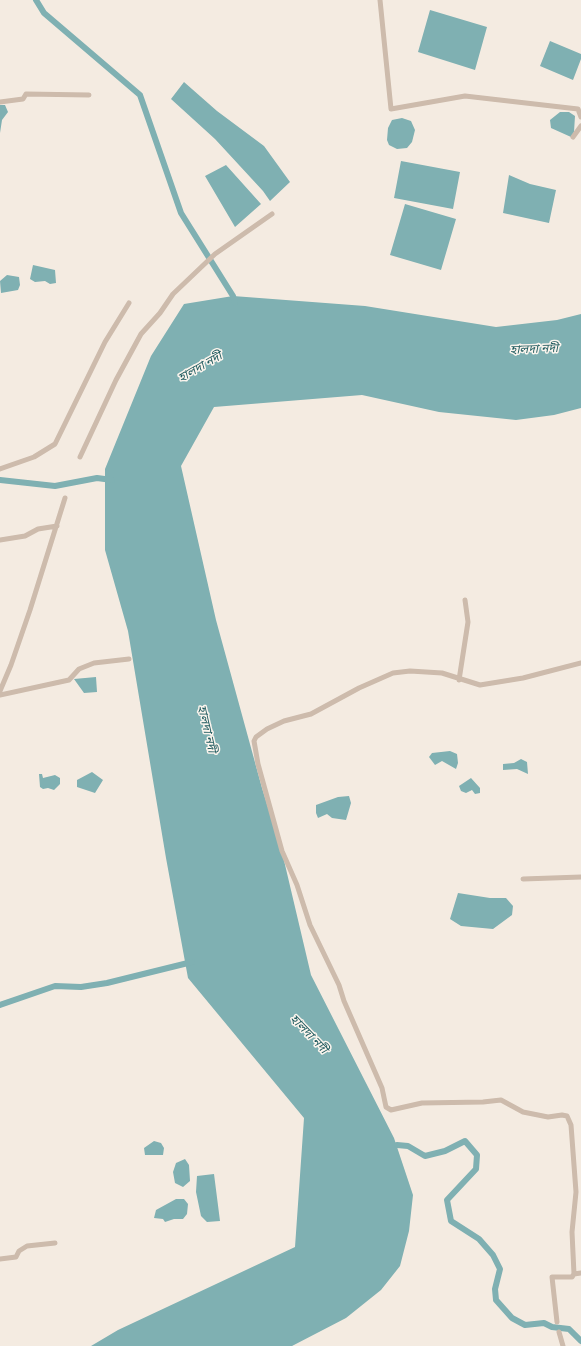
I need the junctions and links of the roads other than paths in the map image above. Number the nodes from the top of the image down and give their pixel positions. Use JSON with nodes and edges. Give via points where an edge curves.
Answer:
{"nodes":[{"id":1,"x":380,"y":0,"type":"edge"},
{"id":2,"x":90,"y":95,"type":"dead end"},
{"id":3,"x":0,"y":102,"type":"edge"},
{"id":4,"x":581,"y":117,"type":"edge"},
{"id":5,"x":581,"y":126,"type":"edge"},
{"id":6,"x":573,"y":137,"type":"dead end"},
{"id":7,"x":272,"y":214,"type":"dead end"},
{"id":8,"x":129,"y":303,"type":"dead end"},
{"id":9,"x":80,"y":456,"type":"dead end"},
{"id":10,"x":0,"y":469,"type":"edge"},
{"id":11,"x":65,"y":498,"type":"dead end"},
{"id":12,"x":57,"y":526,"type":"junction"},
{"id":13,"x":0,"y":540,"type":"edge"},
{"id":14,"x":465,"y":600,"type":"dead end"},
{"id":15,"x":129,"y":659,"type":"dead end"},
{"id":16,"x":581,"y":663,"type":"edge"},
{"id":17,"x":459,"y":680,"type":"junction"},
{"id":18,"x":0,"y":691,"type":"edge"},
{"id":19,"x":0,"y":695,"type":"edge"},
{"id":20,"x":581,"y":877,"type":"edge"},
{"id":21,"x":522,"y":879,"type":"dead end"},
{"id":22,"x":55,"y":1243,"type":"dead end"},
{"id":23,"x":0,"y":1259,"type":"edge"},
{"id":24,"x":581,"y":1273,"type":"edge"},
{"id":25,"x":574,"y":1274,"type":"junction"},
{"id":26,"x":557,"y":1322,"type":"dead end"},
{"id":27,"x":559,"y":1332,"type":"dead end"},
{"id":28,"x":563,"y":1346,"type":"edge"}],
"edges":[{"from":1,"to":4,"type":"street","via":[[391,109],[464,96],[578,109]]},
{"from":2,"to":3,"type":"street","via":[[26,94],[23,99]]},
{"from":5,"to":6,"type":"street"},
{"from":7,"to":9,"type":"street","via":[[215,254],[173,294],[141,334]]},
{"from":8,"to":10,"type":"street","via":[[105,342],[55,444],[34,457]]},
{"from":11,"to":12,"type":"street"},
{"from":12,"to":13,"type":"street","via":[[38,529],[25,536]]},
{"from":12,"to":18,"type":"street","via":[[14,658]]},
{"from":14,"to":17,"type":"street","via":[[468,622]]},
{"from":15,"to":19,"type":"street","via":[[94,663],[79,669],[69,680]]},
{"from":16,"to":17,"type":"street","via":[[523,678],[480,685]]},
{"from":17,"to":25,"type":"street","via":[[442,673],[393,673],[311,714],[284,721],[267,729],[254,741],[258,764],[282,851],[310,925],[382,1088],[386,1107],[391,1110],[422,1103],[501,1100],[530,1114],[548,1117],[567,1116],[571,1125],[576,1192],[572,1232]]},
{"from":20,"to":21,"type":"street"},
{"from":22,"to":23,"type":"street","via":[[27,1246],[19,1251],[16,1257]]},
{"from":24,"to":25,"type":"street"},
{"from":25,"to":26,"type":"street","via":[[572,1277],[552,1277]]},
{"from":27,"to":28,"type":"street"}]}
